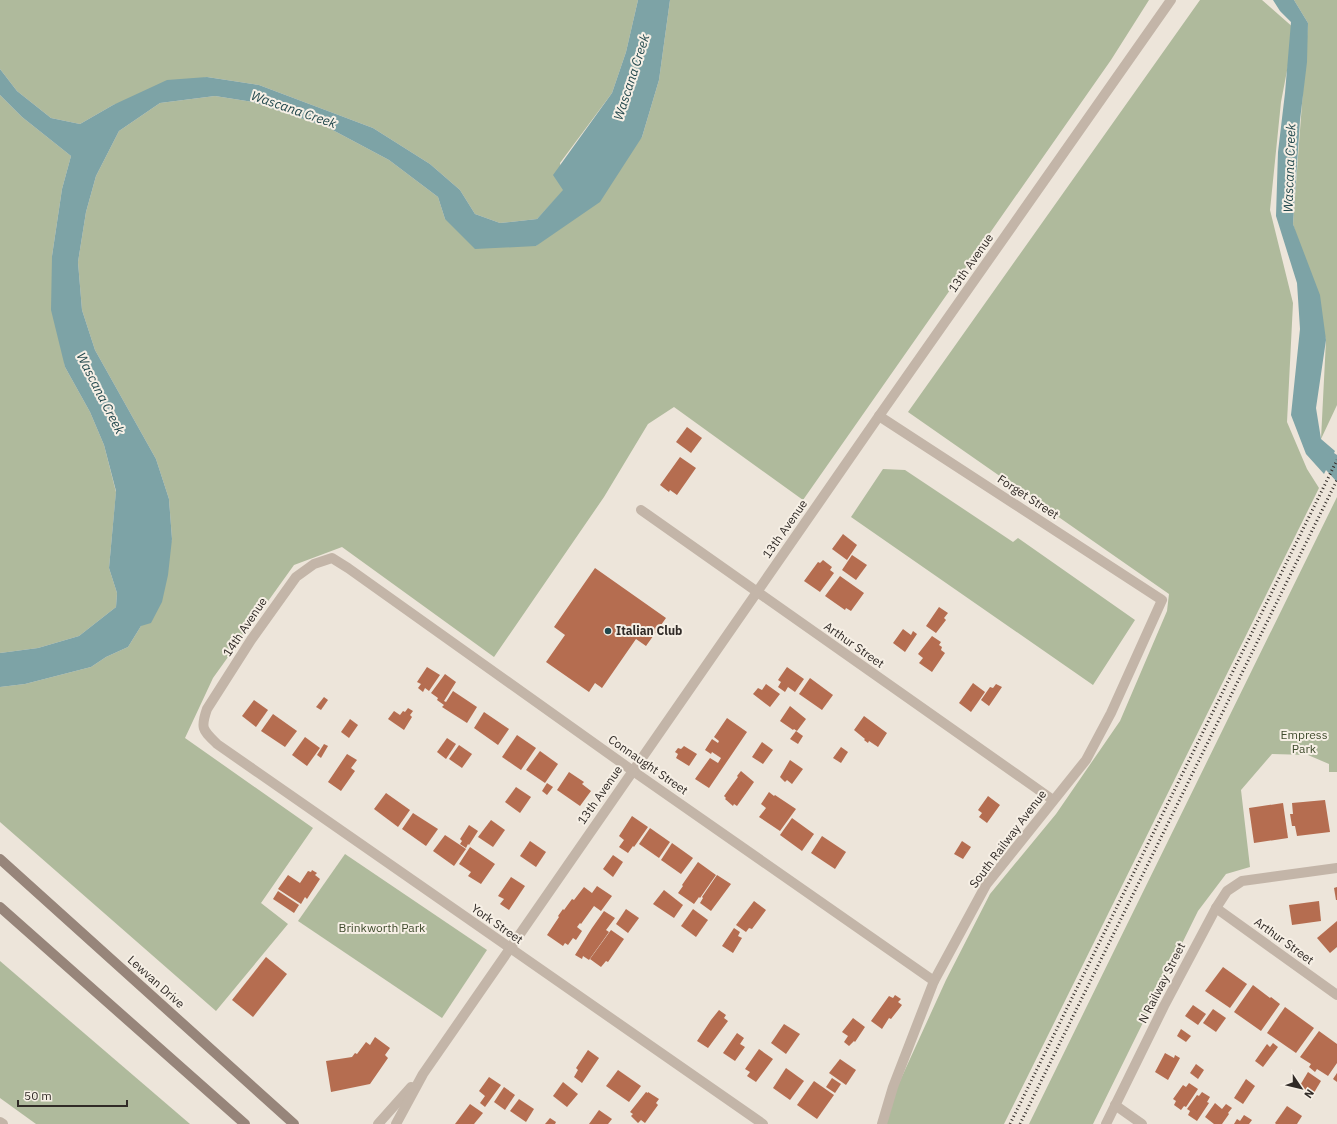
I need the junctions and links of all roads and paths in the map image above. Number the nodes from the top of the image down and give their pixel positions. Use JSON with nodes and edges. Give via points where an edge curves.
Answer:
{"nodes":[{"id":1,"x":1171,"y":0,"type":"edge"},
{"id":2,"x":879,"y":416,"type":"junction"},
{"id":3,"x":641,"y":510,"type":"dead end"},
{"id":4,"x":348,"y":568,"type":"joint"},
{"id":5,"x":757,"y":592,"type":"junction"},
{"id":6,"x":1162,"y":600,"type":"joint"},
{"id":7,"x":218,"y":744,"type":"joint"},
{"id":8,"x":633,"y":771,"type":"junction"},
{"id":9,"x":1053,"y":800,"type":"junction"},
{"id":10,"x":0,"y":859,"type":"edge"},
{"id":11,"x":1337,"y":868,"type":"edge"},
{"id":12,"x":0,"y":907,"type":"edge"},
{"id":13,"x":1216,"y":908,"type":"junction"},
{"id":14,"x":510,"y":948,"type":"junction"},
{"id":15,"x":934,"y":981,"type":"junction"},
{"id":16,"x":1337,"y":995,"type":"edge"},
{"id":17,"x":423,"y":1074,"type":"junction"},
{"id":18,"x":1115,"y":1105,"type":"junction"},
{"id":19,"x":0,"y":1122,"type":"edge"},
{"id":20,"x":3,"y":1124,"type":"edge"},
{"id":21,"x":245,"y":1124,"type":"edge"},
{"id":22,"x":294,"y":1124,"type":"edge"},
{"id":23,"x":378,"y":1124,"type":"edge"},
{"id":24,"x":396,"y":1124,"type":"edge"},
{"id":25,"x":763,"y":1124,"type":"edge"},
{"id":26,"x":882,"y":1124,"type":"edge"},
{"id":27,"x":1106,"y":1124,"type":"edge"},
{"id":28,"x":1142,"y":1124,"type":"edge"}],
"edges":[{"from":1,"to":2,"type":"street","name":"13th Avenue"},
{"from":2,"to":5,"type":"street","name":"13th Avenue"},
{"from":2,"to":6,"type":"street","name":"Forget Street"},
{"from":3,"to":5,"type":"street","name":"Arthur Street"},
{"from":4,"to":7,"type":"street","name":"14th Avenue","via":[[332,558],[314,564],[296,577],[251,640],[207,709],[203,721],[205,732]]},
{"from":4,"to":8,"type":"street","name":"Connaught Street"},
{"from":5,"to":8,"type":"street","name":"13th Avenue"},
{"from":5,"to":9,"type":"street","name":"Arthur Street"},
{"from":6,"to":9,"type":"street","name":"South Railway Avenue","via":[[1097,740],[1086,760]]},
{"from":7,"to":14,"type":"street","name":"York Street"},
{"from":8,"to":14,"type":"street","name":"13th Avenue"},
{"from":8,"to":15,"type":"street","name":"Connaught Street"},
{"from":9,"to":15,"type":"street","name":"South Railway Avenue","via":[[986,885]]},
{"from":10,"to":22,"type":"main road","name":"Lewvan Drive"},
{"from":11,"to":13,"type":"street","name":"N Railway Street","via":[[1242,881],[1227,891]]},
{"from":12,"to":21,"type":"main road"},
{"from":13,"to":16,"type":"street","name":"Arthur Street"},
{"from":13,"to":18,"type":"street","name":"N Railway Street"},
{"from":14,"to":17,"type":"street","name":"13th Avenue"},
{"from":14,"to":25,"type":"street","name":"York Street"},
{"from":15,"to":26,"type":"street","name":"South Railway Avenue","via":[[893,1087]]},
{"from":17,"to":23,"type":"street","name":"13th Avenue"},
{"from":17,"to":24,"type":"street","name":"13th Avenue"},
{"from":18,"to":27,"type":"street","name":"N Railway Street"},
{"from":18,"to":28,"type":"street"},
{"from":19,"to":20,"type":"street"}]}
